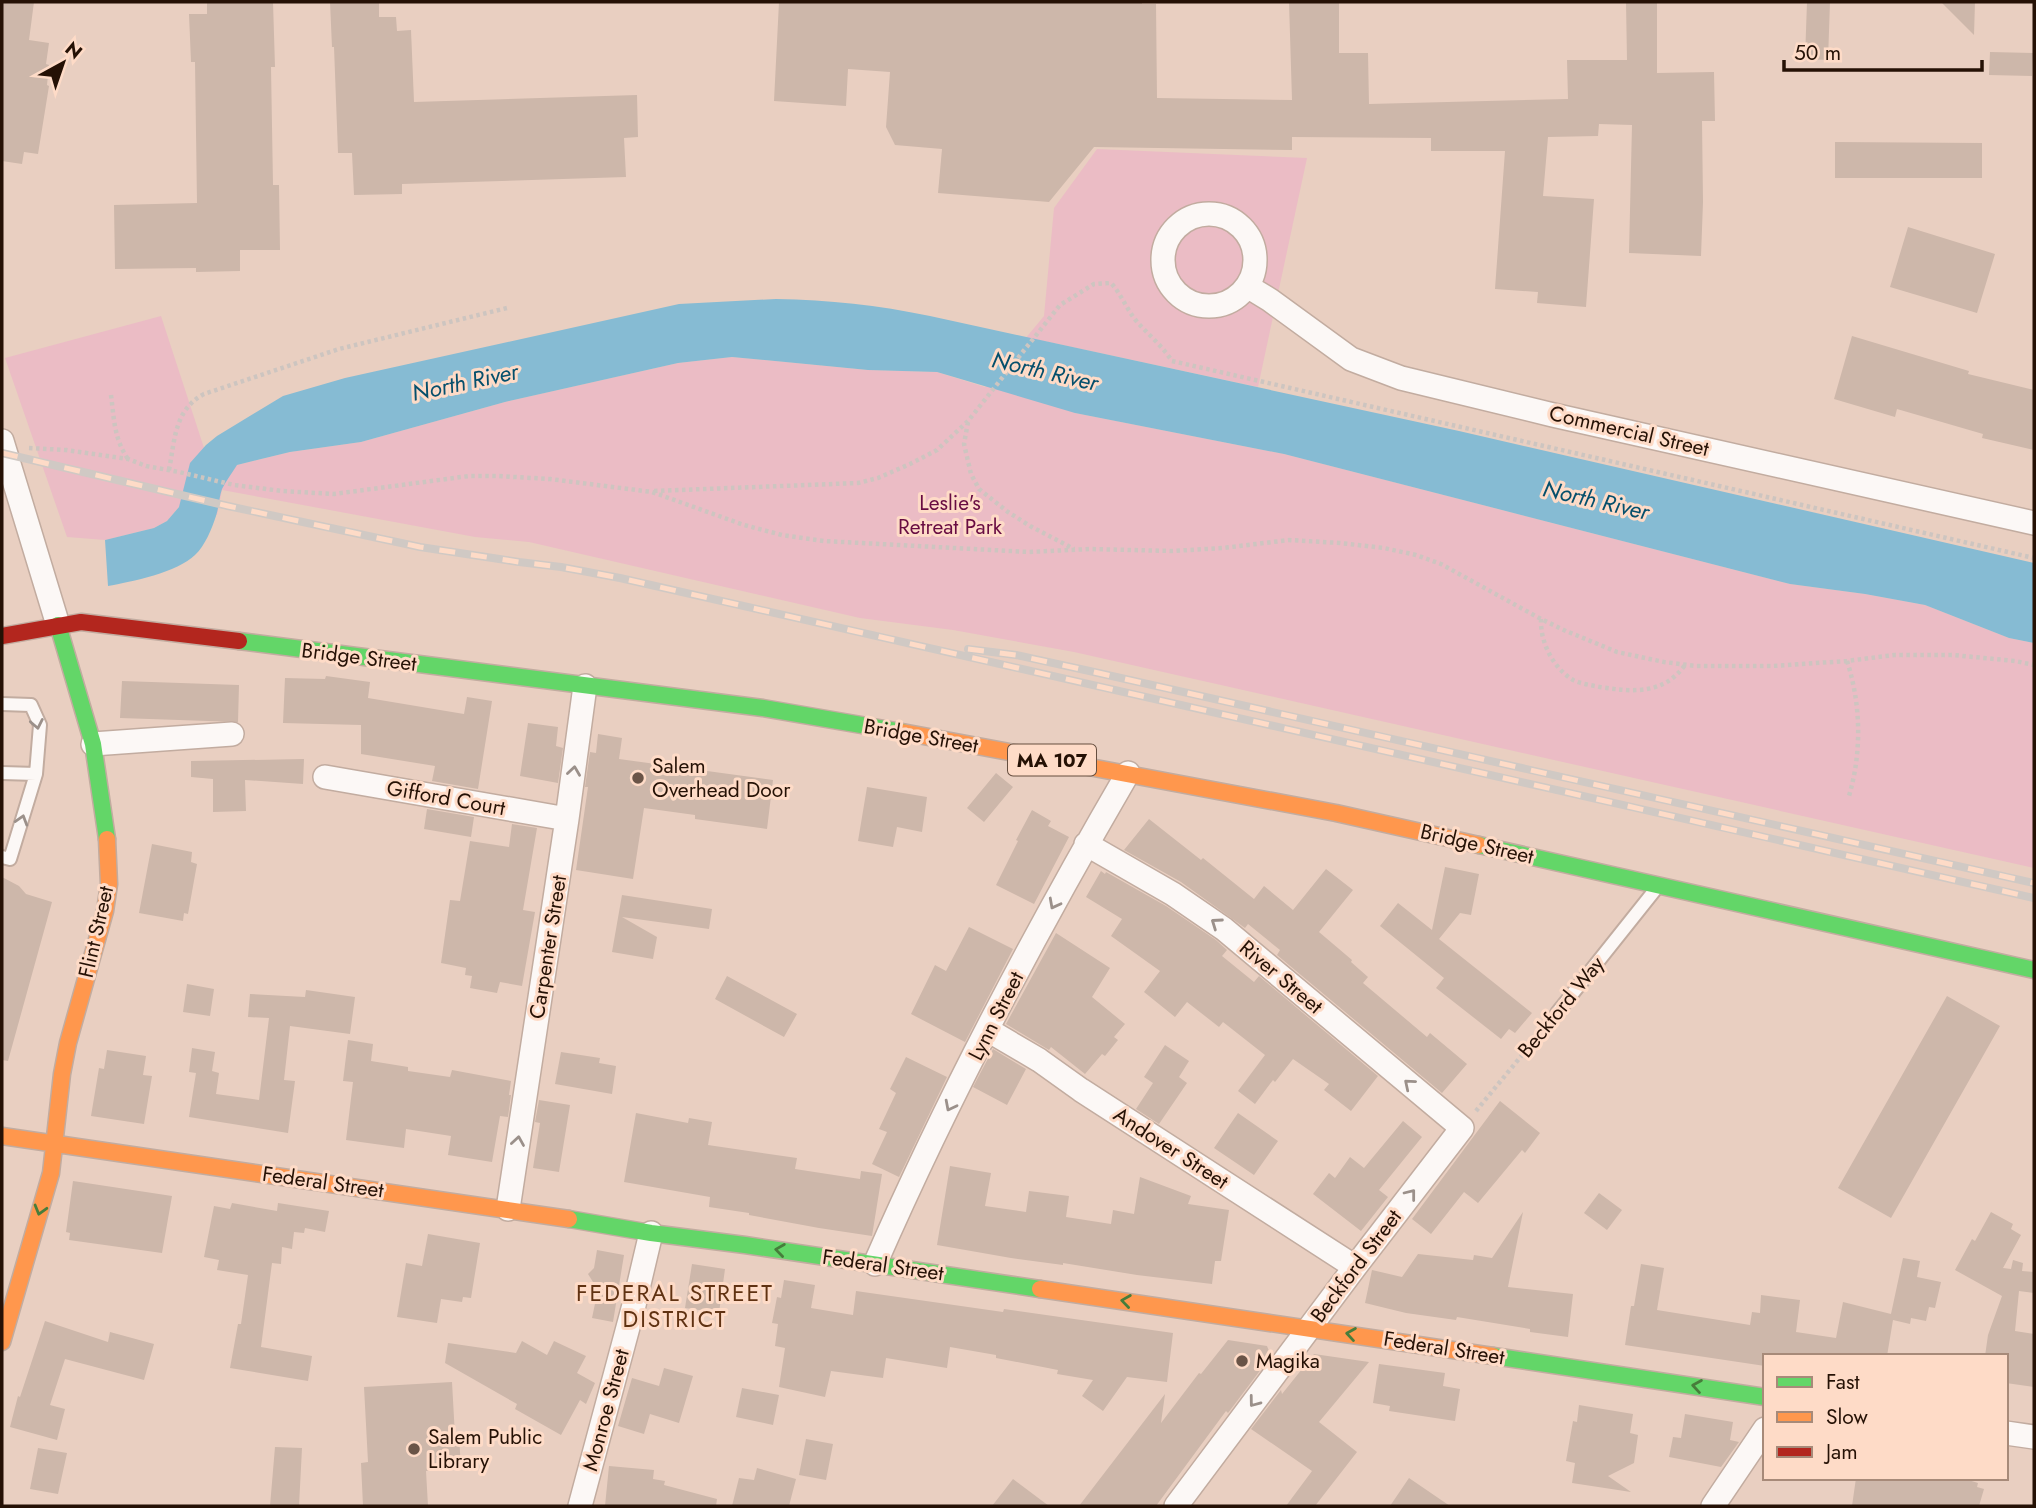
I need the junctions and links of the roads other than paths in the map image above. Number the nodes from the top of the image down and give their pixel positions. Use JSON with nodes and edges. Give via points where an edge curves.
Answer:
{"nodes":[{"id":1,"x":1248,"y":286,"type":"junction"},
{"id":2,"x":3,"y":444,"type":"edge"},
{"id":3,"x":2034,"y":523,"type":"edge"},
{"id":4,"x":58,"y":625,"type":"junction"},
{"id":5,"x":2,"y":636,"type":"edge"},
{"id":6,"x":585,"y":686,"type":"junction"},
{"id":7,"x":2,"y":704,"type":"edge"},
{"id":8,"x":232,"y":734,"type":"dead end"},
{"id":9,"x":93,"y":744,"type":"junction"},
{"id":10,"x":2,"y":773,"type":"edge"},
{"id":11,"x":1128,"y":773,"type":"junction"},
{"id":12,"x":36,"y":774,"type":"junction"},
{"id":13,"x":325,"y":777,"type":"dead end"},
{"id":14,"x":567,"y":819,"type":"junction"},
{"id":15,"x":1086,"y":844,"type":"junction"},
{"id":16,"x":2,"y":858,"type":"edge"},
{"id":17,"x":1659,"y":885,"type":"junction"},
{"id":18,"x":2034,"y":970,"type":"edge"},
{"id":19,"x":1557,"y":1013,"type":"road end"},
{"id":20,"x":988,"y":1030,"type":"junction"},
{"id":21,"x":1462,"y":1128,"type":"joint"},
{"id":22,"x":2,"y":1136,"type":"edge"},
{"id":23,"x":55,"y":1144,"type":"junction"},
{"id":24,"x":508,"y":1209,"type":"junction"},
{"id":25,"x":651,"y":1233,"type":"junction"},
{"id":26,"x":875,"y":1264,"type":"junction"},
{"id":27,"x":1355,"y":1267,"type":"junction"},
{"id":28,"x":1309,"y":1328,"type":"junction"},
{"id":29,"x":2,"y":1342,"type":"edge"},
{"id":30,"x":1763,"y":1397,"type":"edge"},
{"id":31,"x":1763,"y":1432,"type":"edge"},
{"id":32,"x":2008,"y":1433,"type":"edge"},
{"id":33,"x":2034,"y":1437,"type":"edge"},
{"id":34,"x":580,"y":1506,"type":"edge"},
{"id":35,"x":1176,"y":1506,"type":"edge"},
{"id":36,"x":1713,"y":1506,"type":"edge"}],
"edges":[{"from":1,"to":1,"type":"street","via":[[1255,252],[1248,234],[1233,221],[1199,215],[1172,234],[1164,268],[1185,299],[1221,305]]},
{"from":1,"to":3,"type":"street","name":"Commercial Street","via":[[1351,359],[1401,378]]},
{"from":2,"to":4,"type":"street","name":"Flint Street"},
{"from":4,"to":5,"type":"street","name":"Bridge Street","number":"MA 107"},
{"from":4,"to":6,"type":"street","name":"Bridge Street","number":"MA 107","via":[[111,625]]},
{"from":4,"to":9,"type":"street","name":"Flint Street"},
{"from":6,"to":11,"type":"street","name":"Bridge Street","number":"MA 107","via":[[814,716]]},
{"from":14,"to":6,"type":"street","name":"Carpenter Street","one_way":true},
{"from":7,"to":12,"type":"lane","one_way":true,"via":[[31,705],[40,725]]},
{"from":8,"to":9,"type":"street"},
{"from":9,"to":23,"type":"street","name":"Flint Street","via":[[107,831],[109,884],[68,1043]]},
{"from":10,"to":12,"type":"lane"},
{"from":11,"to":15,"type":"street","name":"Lynn Street"},
{"from":11,"to":17,"type":"street","name":"Bridge Street","number":"MA 107","via":[[1336,813]]},
{"from":16,"to":12,"type":"lane","one_way":true,"via":[[10,859]]},
{"from":13,"to":14,"type":"street","name":"Gifford Court"},
{"from":24,"to":14,"type":"street","name":"Carpenter Street","one_way":true},
{"from":15,"to":20,"type":"street","name":"Lynn Street","one_way":true},
{"from":21,"to":15,"type":"street","name":"River Street","one_way":true,"via":[[1224,929]]},
{"from":17,"to":18,"type":"street","name":"Bridge Street","number":"MA 107"},
{"from":17,"to":19,"type":"lane","name":"Beckford Way"},
{"from":20,"to":26,"type":"street","name":"Lynn Street","one_way":true},
{"from":20,"to":27,"type":"street","name":"Andover Street"},
{"from":27,"to":21,"type":"street","name":"Beckford Street","one_way":true},
{"from":22,"to":23,"type":"street","name":"Federal Street"},
{"from":23,"to":24,"type":"street","name":"Federal Street"},
{"from":23,"to":29,"type":"street","name":"Flint Street","one_way":true},
{"from":24,"to":25,"type":"street","name":"Federal Street"},
{"from":26,"to":25,"type":"street","name":"Federal Street","one_way":true},
{"from":25,"to":34,"type":"street","name":"Monroe Street"},
{"from":28,"to":26,"type":"street","name":"Federal Street","one_way":true},
{"from":27,"to":28,"type":"street","name":"Beckford Street"},
{"from":30,"to":28,"type":"street","name":"Federal Street","one_way":true},
{"from":28,"to":35,"type":"street","name":"Beckford Street","one_way":true},
{"from":31,"to":36,"type":"street"},
{"from":32,"to":33,"type":"street"}]}
